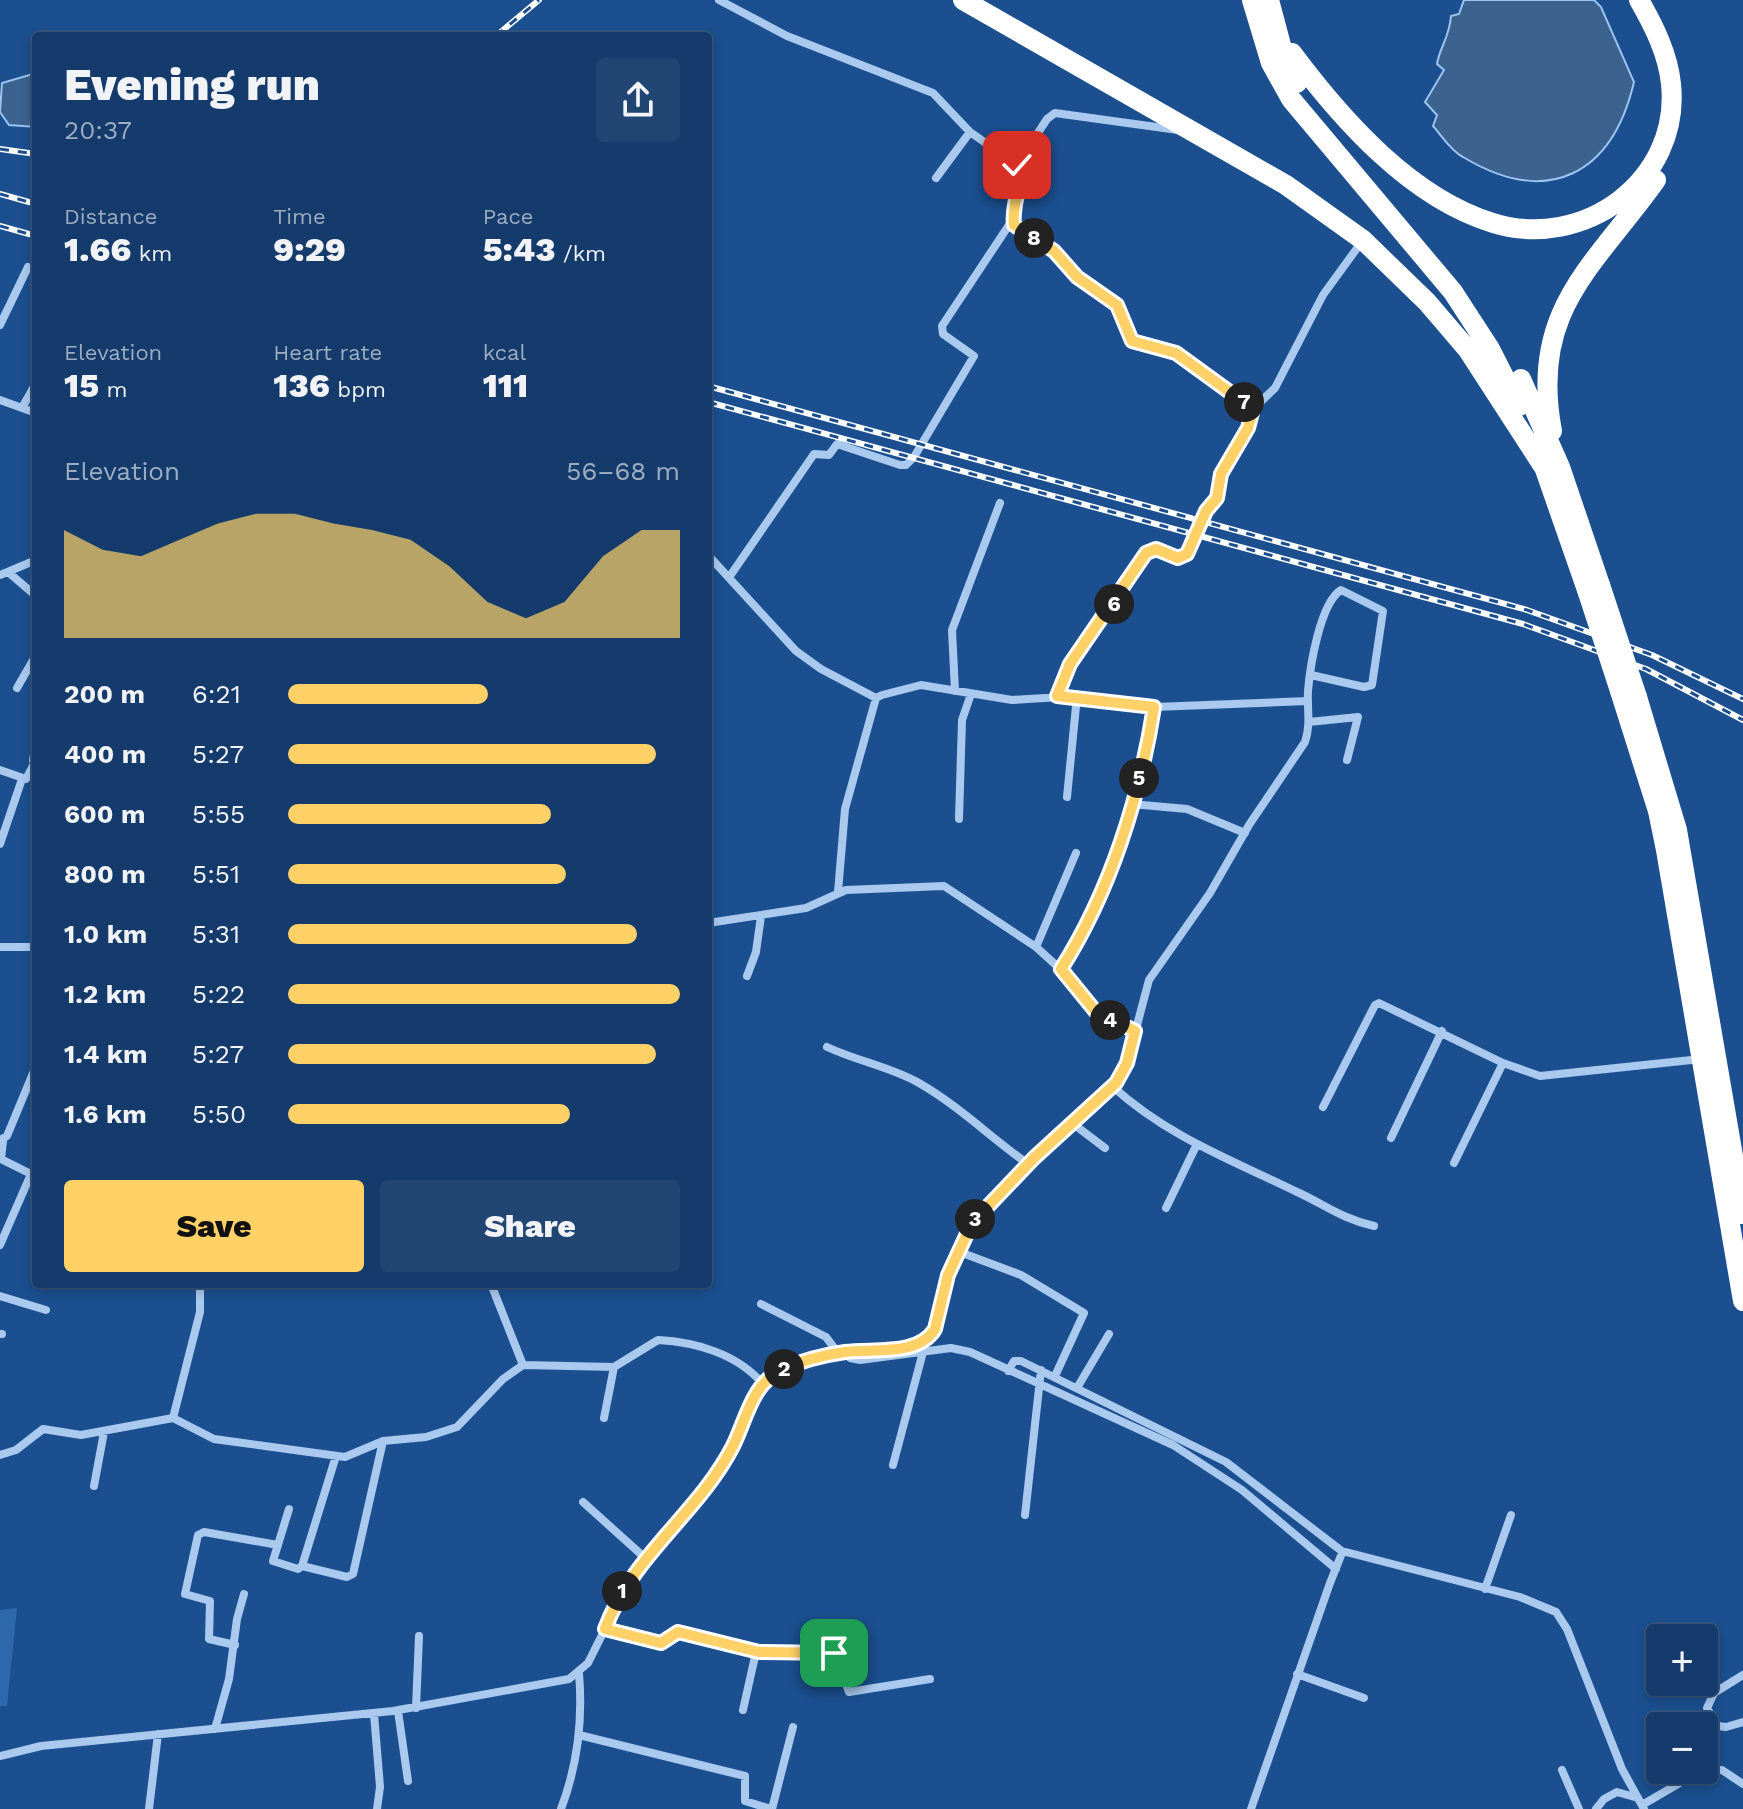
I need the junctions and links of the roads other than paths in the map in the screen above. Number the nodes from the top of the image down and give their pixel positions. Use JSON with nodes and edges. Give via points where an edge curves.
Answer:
{"nodes":[{"id":1,"x":719,"y":0,"type":"edge"},
{"id":2,"x":963,"y":0,"type":"edge"},
{"id":3,"x":1639,"y":0,"type":"edge"},
{"id":4,"x":1654,"y":0,"type":"edge"},
{"id":5,"x":1267,"y":8,"type":"edge"},
{"id":6,"x":1191,"y":130,"type":"junction"},
{"id":7,"x":970,"y":132,"type":"junction"},
{"id":8,"x":1017,"y":165,"type":"junction"},
{"id":9,"x":936,"y":178,"type":"dead end"},
{"id":10,"x":1013,"y":218,"type":"junction"},
{"id":11,"x":1363,"y":240,"type":"junction"},
{"id":12,"x":28,"y":267,"type":"dead end"},
{"id":13,"x":0,"y":325,"type":"edge"},
{"id":14,"x":32,"y":389,"type":"edge"},
{"id":15,"x":0,"y":400,"type":"edge"},
{"id":16,"x":22,"y":408,"type":"junction"},
{"id":17,"x":1253,"y":409,"type":"junction"},
{"id":18,"x":32,"y":412,"type":"edge"},
{"id":19,"x":1553,"y":470,"type":"junction"},
{"id":20,"x":1000,"y":503,"type":"dead end"},
{"id":21,"x":712,"y":559,"type":"edge"},
{"id":22,"x":32,"y":562,"type":"edge"},
{"id":23,"x":4,"y":574,"type":"edge"},
{"id":24,"x":730,"y":576,"type":"junction"},
{"id":25,"x":32,"y":593,"type":"edge"},
{"id":26,"x":32,"y":662,"type":"edge"},
{"id":27,"x":1311,"y":675,"type":"junction"},
{"id":28,"x":17,"y":688,"type":"dead end"},
{"id":29,"x":955,"y":691,"type":"junction"},
{"id":30,"x":1628,"y":694,"type":"junction"},
{"id":31,"x":1057,"y":696,"type":"junction"},
{"id":32,"x":967,"y":701,"type":"junction"},
{"id":33,"x":1077,"y":701,"type":"junction"},
{"id":34,"x":875,"y":703,"type":"junction"},
{"id":35,"x":1308,"y":711,"type":"junction"},
{"id":36,"x":1153,"y":714,"type":"junction"},
{"id":37,"x":1347,"y":760,"type":"dead end"},
{"id":38,"x":32,"y":768,"type":"edge"},
{"id":39,"x":0,"y":770,"type":"edge"},
{"id":40,"x":22,"y":779,"type":"junction"},
{"id":41,"x":1067,"y":797,"type":"dead end"},
{"id":42,"x":1131,"y":804,"type":"junction"},
{"id":43,"x":959,"y":819,"type":"dead end"},
{"id":44,"x":1245,"y":833,"type":"junction"},
{"id":45,"x":0,"y":844,"type":"edge"},
{"id":46,"x":1076,"y":853,"type":"dead end"},
{"id":47,"x":838,"y":892,"type":"junction"},
{"id":48,"x":761,"y":916,"type":"junction"},
{"id":49,"x":712,"y":922,"type":"edge"},
{"id":50,"x":0,"y":947,"type":"edge"},
{"id":51,"x":32,"y":947,"type":"edge"},
{"id":52,"x":1036,"y":947,"type":"junction"},
{"id":53,"x":1061,"y":969,"type":"junction"},
{"id":54,"x":747,"y":976,"type":"dead end"},
{"id":55,"x":1135,"y":1031,"type":"junction"},
{"id":56,"x":1442,"y":1031,"type":"junction"},
{"id":57,"x":827,"y":1047,"type":"dead end"},
{"id":58,"x":1701,"y":1059,"type":"junction"},
{"id":59,"x":1503,"y":1063,"type":"junction"},
{"id":60,"x":32,"y":1074,"type":"edge"},
{"id":61,"x":1112,"y":1086,"type":"junction"},
{"id":62,"x":1323,"y":1107,"type":"dead end"},
{"id":63,"x":1072,"y":1123,"type":"junction"},
{"id":64,"x":1391,"y":1138,"type":"dead end"},
{"id":65,"x":1,"y":1140,"type":"edge"},
{"id":66,"x":1197,"y":1144,"type":"junction"},
{"id":67,"x":1105,"y":1148,"type":"dead end"},
{"id":68,"x":1454,"y":1163,"type":"dead end"},
{"id":69,"x":1028,"y":1164,"type":"junction"},
{"id":70,"x":32,"y":1172,"type":"edge"},
{"id":71,"x":32,"y":1174,"type":"edge"},
{"id":72,"x":1166,"y":1208,"type":"dead end"},
{"id":73,"x":1743,"y":1214,"type":"edge"},
{"id":74,"x":1374,"y":1226,"type":"dead end"},
{"id":75,"x":0,"y":1245,"type":"edge"},
{"id":76,"x":957,"y":1251,"type":"junction"},
{"id":77,"x":200,"y":1288,"type":"edge"},
{"id":78,"x":493,"y":1288,"type":"edge"},
{"id":79,"x":0,"y":1296,"type":"edge"},
{"id":80,"x":1743,"y":1301,"type":"edge"},
{"id":81,"x":761,"y":1304,"type":"dead end"},
{"id":82,"x":46,"y":1310,"type":"dead end"},
{"id":83,"x":1109,"y":1334,"type":"dead end"},
{"id":84,"x":923,"y":1352,"type":"junction"},
{"id":85,"x":842,"y":1353,"type":"junction"},
{"id":86,"x":523,"y":1365,"type":"junction"},
{"id":87,"x":614,"y":1367,"type":"junction"},
{"id":88,"x":1041,"y":1370,"type":"junction"},
{"id":89,"x":1008,"y":1371,"type":"junction"},
{"id":90,"x":1055,"y":1376,"type":"junction"},
{"id":91,"x":762,"y":1383,"type":"junction"},
{"id":92,"x":1039,"y":1385,"type":"junction"},
{"id":93,"x":1077,"y":1388,"type":"junction"},
{"id":94,"x":173,"y":1418,"type":"junction"},
{"id":95,"x":604,"y":1418,"type":"dead end"},
{"id":96,"x":104,"y":1432,"type":"junction"},
{"id":97,"x":383,"y":1441,"type":"junction"},
{"id":98,"x":0,"y":1455,"type":"edge"},
{"id":99,"x":336,"y":1456,"type":"junction"},
{"id":100,"x":893,"y":1465,"type":"dead end"},
{"id":101,"x":94,"y":1486,"type":"dead end"},
{"id":102,"x":583,"y":1502,"type":"dead end"},
{"id":103,"x":289,"y":1509,"type":"dead end"},
{"id":104,"x":1025,"y":1515,"type":"dead end"},
{"id":105,"x":1511,"y":1515,"type":"dead end"},
{"id":106,"x":278,"y":1545,"type":"junction"},
{"id":107,"x":644,"y":1557,"type":"junction"},
{"id":108,"x":1340,"y":1560,"type":"junction"},
{"id":109,"x":302,"y":1566,"type":"junction"},
{"id":110,"x":1485,"y":1589,"type":"junction"},
{"id":111,"x":244,"y":1594,"type":"dead end"},
{"id":112,"x":605,"y":1629,"type":"junction"},
{"id":113,"x":419,"y":1636,"type":"dead end"},
{"id":114,"x":235,"y":1645,"type":"junction"},
{"id":115,"x":756,"y":1652,"type":"junction"},
{"id":116,"x":579,"y":1673,"type":"junction"},
{"id":117,"x":1297,"y":1674,"type":"junction"},
{"id":118,"x":1743,"y":1675,"type":"edge"},
{"id":119,"x":930,"y":1679,"type":"dead end"},
{"id":120,"x":1364,"y":1698,"type":"dead end"},
{"id":121,"x":416,"y":1708,"type":"junction"},
{"id":122,"x":743,"y":1710,"type":"dead end"},
{"id":123,"x":398,"y":1711,"type":"junction"},
{"id":124,"x":374,"y":1714,"type":"junction"},
{"id":125,"x":1743,"y":1722,"type":"edge"},
{"id":126,"x":793,"y":1727,"type":"dead end"},
{"id":127,"x":215,"y":1729,"type":"junction"},
{"id":128,"x":158,"y":1734,"type":"junction"},
{"id":129,"x":579,"y":1735,"type":"junction"},
{"id":130,"x":0,"y":1756,"type":"edge"},
{"id":131,"x":1562,"y":1770,"type":"dead end"},
{"id":132,"x":1718,"y":1770,"type":"edge"},
{"id":133,"x":408,"y":1781,"type":"dead end"},
{"id":134,"x":1677,"y":1784,"type":"edge"},
{"id":135,"x":1743,"y":1784,"type":"edge"},
{"id":136,"x":1641,"y":1804,"type":"edge"},
{"id":137,"x":149,"y":1809,"type":"edge"},
{"id":138,"x":377,"y":1809,"type":"edge"},
{"id":139,"x":561,"y":1809,"type":"edge"},
{"id":140,"x":771,"y":1809,"type":"edge"},
{"id":141,"x":1251,"y":1809,"type":"edge"},
{"id":142,"x":1579,"y":1809,"type":"edge"},
{"id":143,"x":1596,"y":1809,"type":"edge"}],
"edges":[{"from":1,"to":7,"type":"street","via":[[787,36],[933,93]]},
{"from":2,"to":6,"type":"highway"},
{"from":3,"to":5,"type":"highway","via":[[1660,40],[1671,84],[1662,146],[1638,184],[1604,213],[1543,231],[1476,218],[1418,182],[1322,94]]},
{"from":4,"to":19,"type":"highway","via":[[1678,52],[1683,106],[1679,130],[1661,175],[1591,259],[1563,308],[1548,392]]},
{"from":5,"to":19,"type":"highway","via":[[1289,68],[1315,110],[1447,265],[1486,319],[1521,379]]},
{"from":5,"to":19,"type":"highway","via":[[1271,63],[1291,99],[1472,318]]},
{"from":6,"to":8,"type":"street","via":[[1055,113]]},
{"from":6,"to":11,"type":"highway","via":[[1286,185]]},
{"from":7,"to":8,"type":"street"},
{"from":7,"to":9,"type":"street"},
{"from":8,"to":10,"type":"street","via":[[1020,183]]},
{"from":10,"to":17,"type":"street","via":[[1019,230],[1054,251],[1077,277],[1117,305],[1132,341],[1176,353]]},
{"from":10,"to":24,"type":"street","via":[[942,326],[943,334],[974,356],[914,457],[900,465],[837,444],[829,455],[814,454]]},
{"from":11,"to":17,"type":"street","via":[[1323,295],[1275,388]]},
{"from":11,"to":19,"type":"highway","via":[[1468,350]]},
{"from":12,"to":13,"type":"street"},
{"from":14,"to":16,"type":"street"},
{"from":15,"to":16,"type":"street"},
{"from":16,"to":18,"type":"street"},
{"from":17,"to":31,"type":"street","via":[[1221,474],[1217,498],[1187,554],[1178,558],[1156,549],[1146,553],[1070,664]]},
{"from":19,"to":30,"type":"highway","bridge":true},
{"from":20,"to":29,"type":"street","via":[[952,630]]},
{"from":21,"to":24,"type":"street"},
{"from":22,"to":23,"type":"street"},
{"from":23,"to":25,"type":"street"},
{"from":24,"to":34,"type":"street","via":[[796,651]]},
{"from":26,"to":28,"type":"street"},
{"from":27,"to":27,"type":"street","via":[[1326,609],[1335,594],[1341,590],[1383,611],[1372,685]]},
{"from":27,"to":35,"type":"street"},
{"from":29,"to":32,"type":"street"},
{"from":29,"to":34,"type":"street","via":[[921,685]]},
{"from":30,"to":58,"type":"highway","via":[[1658,811]]},
{"from":30,"to":73,"type":"highway","via":[[1667,788],[1677,830]]},
{"from":31,"to":32,"type":"street"},
{"from":31,"to":33,"type":"street"},
{"from":32,"to":43,"type":"street"},
{"from":33,"to":36,"type":"street"},
{"from":33,"to":41,"type":"street"},
{"from":34,"to":47,"type":"street","via":[[845,809]]},
{"from":35,"to":36,"type":"street"},
{"from":35,"to":37,"type":"street","via":[[1358,717]]},
{"from":35,"to":44,"type":"street","via":[[1305,742]]},
{"from":36,"to":42,"type":"street"},
{"from":38,"to":40,"type":"street"},
{"from":39,"to":40,"type":"street"},
{"from":40,"to":45,"type":"street"},
{"from":42,"to":44,"type":"street","via":[[1187,809]]},
{"from":42,"to":53,"type":"street","via":[[1090,920]]},
{"from":44,"to":55,"type":"street","via":[[1149,980]]},
{"from":46,"to":52,"type":"street"},
{"from":47,"to":48,"type":"street","via":[[813,906]]},
{"from":47,"to":52,"type":"street","via":[[944,886]]},
{"from":48,"to":49,"type":"street"},
{"from":48,"to":54,"type":"street"},
{"from":50,"to":51,"type":"street"},
{"from":52,"to":53,"type":"street"},
{"from":53,"to":55,"type":"street","via":[[1096,1012]]},
{"from":55,"to":61,"type":"street","via":[[1127,1063]]},
{"from":56,"to":59,"type":"street"},
{"from":56,"to":62,"type":"street","via":[[1385,1004],[1375,1005]]},
{"from":56,"to":64,"type":"street"},
{"from":57,"to":69,"type":"street","via":[[957,1105],[988,1136]]},
{"from":58,"to":59,"type":"street","via":[[1540,1076]]},
{"from":58,"to":80,"type":"highway"},
{"from":59,"to":68,"type":"street"},
{"from":60,"to":65,"type":"street"},
{"from":61,"to":63,"type":"street"},
{"from":61,"to":66,"type":"street","via":[[1153,1121]]},
{"from":63,"to":67,"type":"street"},
{"from":63,"to":69,"type":"street"},
{"from":65,"to":70,"type":"street","via":[[1,1159]]},
{"from":66,"to":72,"type":"street"},
{"from":66,"to":74,"type":"street","via":[[1342,1218]]},
{"from":69,"to":76,"type":"street","via":[[972,1223]]},
{"from":71,"to":75,"type":"street"},
{"from":76,"to":85,"type":"street","via":[[930,1338],[898,1348]]},
{"from":76,"to":90,"type":"street","via":[[1021,1275],[1084,1313]]},
{"from":77,"to":94,"type":"street","via":[[200,1312]]},
{"from":78,"to":86,"type":"street"},
{"from":79,"to":82,"type":"street"},
{"from":81,"to":85,"type":"street","via":[[826,1337]]},
{"from":83,"to":93,"type":"street"},
{"from":84,"to":85,"type":"street","via":[[860,1360]]},
{"from":84,"to":89,"type":"street","via":[[962,1349]]},
{"from":84,"to":100,"type":"street"},
{"from":85,"to":91,"type":"street","via":[[780,1370]]},
{"from":86,"to":87,"type":"street"},
{"from":86,"to":97,"type":"street","via":[[457,1427],[426,1437]]},
{"from":87,"to":91,"type":"street","via":[[664,1340],[737,1360]]},
{"from":87,"to":95,"type":"street"},
{"from":88,"to":89,"type":"street","via":[[1016,1360]]},
{"from":88,"to":90,"type":"street"},
{"from":88,"to":92,"type":"street"},
{"from":89,"to":92,"type":"street"},
{"from":90,"to":93,"type":"street"},
{"from":91,"to":107,"type":"street","via":[[708,1486]]},
{"from":92,"to":104,"type":"street"},
{"from":92,"to":108,"type":"street","via":[[1173,1445]]},
{"from":93,"to":108,"type":"street","via":[[1226,1462]]},
{"from":94,"to":96,"type":"street"},
{"from":94,"to":99,"type":"street","via":[[214,1439]]},
{"from":96,"to":98,"type":"street","via":[[81,1435],[43,1429],[16,1450]]},
{"from":96,"to":101,"type":"street"},
{"from":97,"to":99,"type":"street","via":[[358,1454]]},
{"from":97,"to":109,"type":"street","via":[[353,1574]]},
{"from":99,"to":109,"type":"street"},
{"from":102,"to":107,"type":"street"},
{"from":103,"to":106,"type":"street"},
{"from":105,"to":110,"type":"street"},
{"from":106,"to":109,"type":"street","via":[[274,1563]]},
{"from":106,"to":114,"type":"street","via":[[198,1535],[185,1594],[210,1601],[209,1639]]},
{"from":107,"to":112,"type":"street"},
{"from":108,"to":110,"type":"street"},
{"from":108,"to":117,"type":"street"},
{"from":110,"to":136,"type":"street","via":[[1538,1604],[1562,1620]]},
{"from":111,"to":114,"type":"street"},
{"from":112,"to":115,"type":"street","via":[[661,1643],[678,1632]]},
{"from":112,"to":116,"type":"street"},
{"from":113,"to":121,"type":"street"},
{"from":114,"to":127,"type":"street"},
{"from":115,"to":119,"type":"street","via":[[834,1653],[849,1692]]},
{"from":115,"to":122,"type":"street"},
{"from":116,"to":121,"type":"street"},
{"from":116,"to":129,"type":"street"},
{"from":117,"to":120,"type":"street"},
{"from":117,"to":141,"type":"street"},
{"from":118,"to":125,"type":"street","via":[[1714,1693],[1707,1708],[1718,1726]]},
{"from":121,"to":123,"type":"street"},
{"from":123,"to":124,"type":"street"},
{"from":123,"to":133,"type":"street"},
{"from":124,"to":127,"type":"street"},
{"from":124,"to":138,"type":"street"},
{"from":126,"to":140,"type":"street"},
{"from":127,"to":128,"type":"street"},
{"from":128,"to":130,"type":"street","via":[[41,1746]]},
{"from":128,"to":137,"type":"street"},
{"from":129,"to":139,"type":"street"},
{"from":129,"to":140,"type":"street","via":[[745,1776],[745,1801]]},
{"from":131,"to":142,"type":"street"},
{"from":132,"to":135,"type":"street"},
{"from":134,"to":136,"type":"street"},
{"from":136,"to":143,"type":"street","via":[[1617,1792]]}]}
